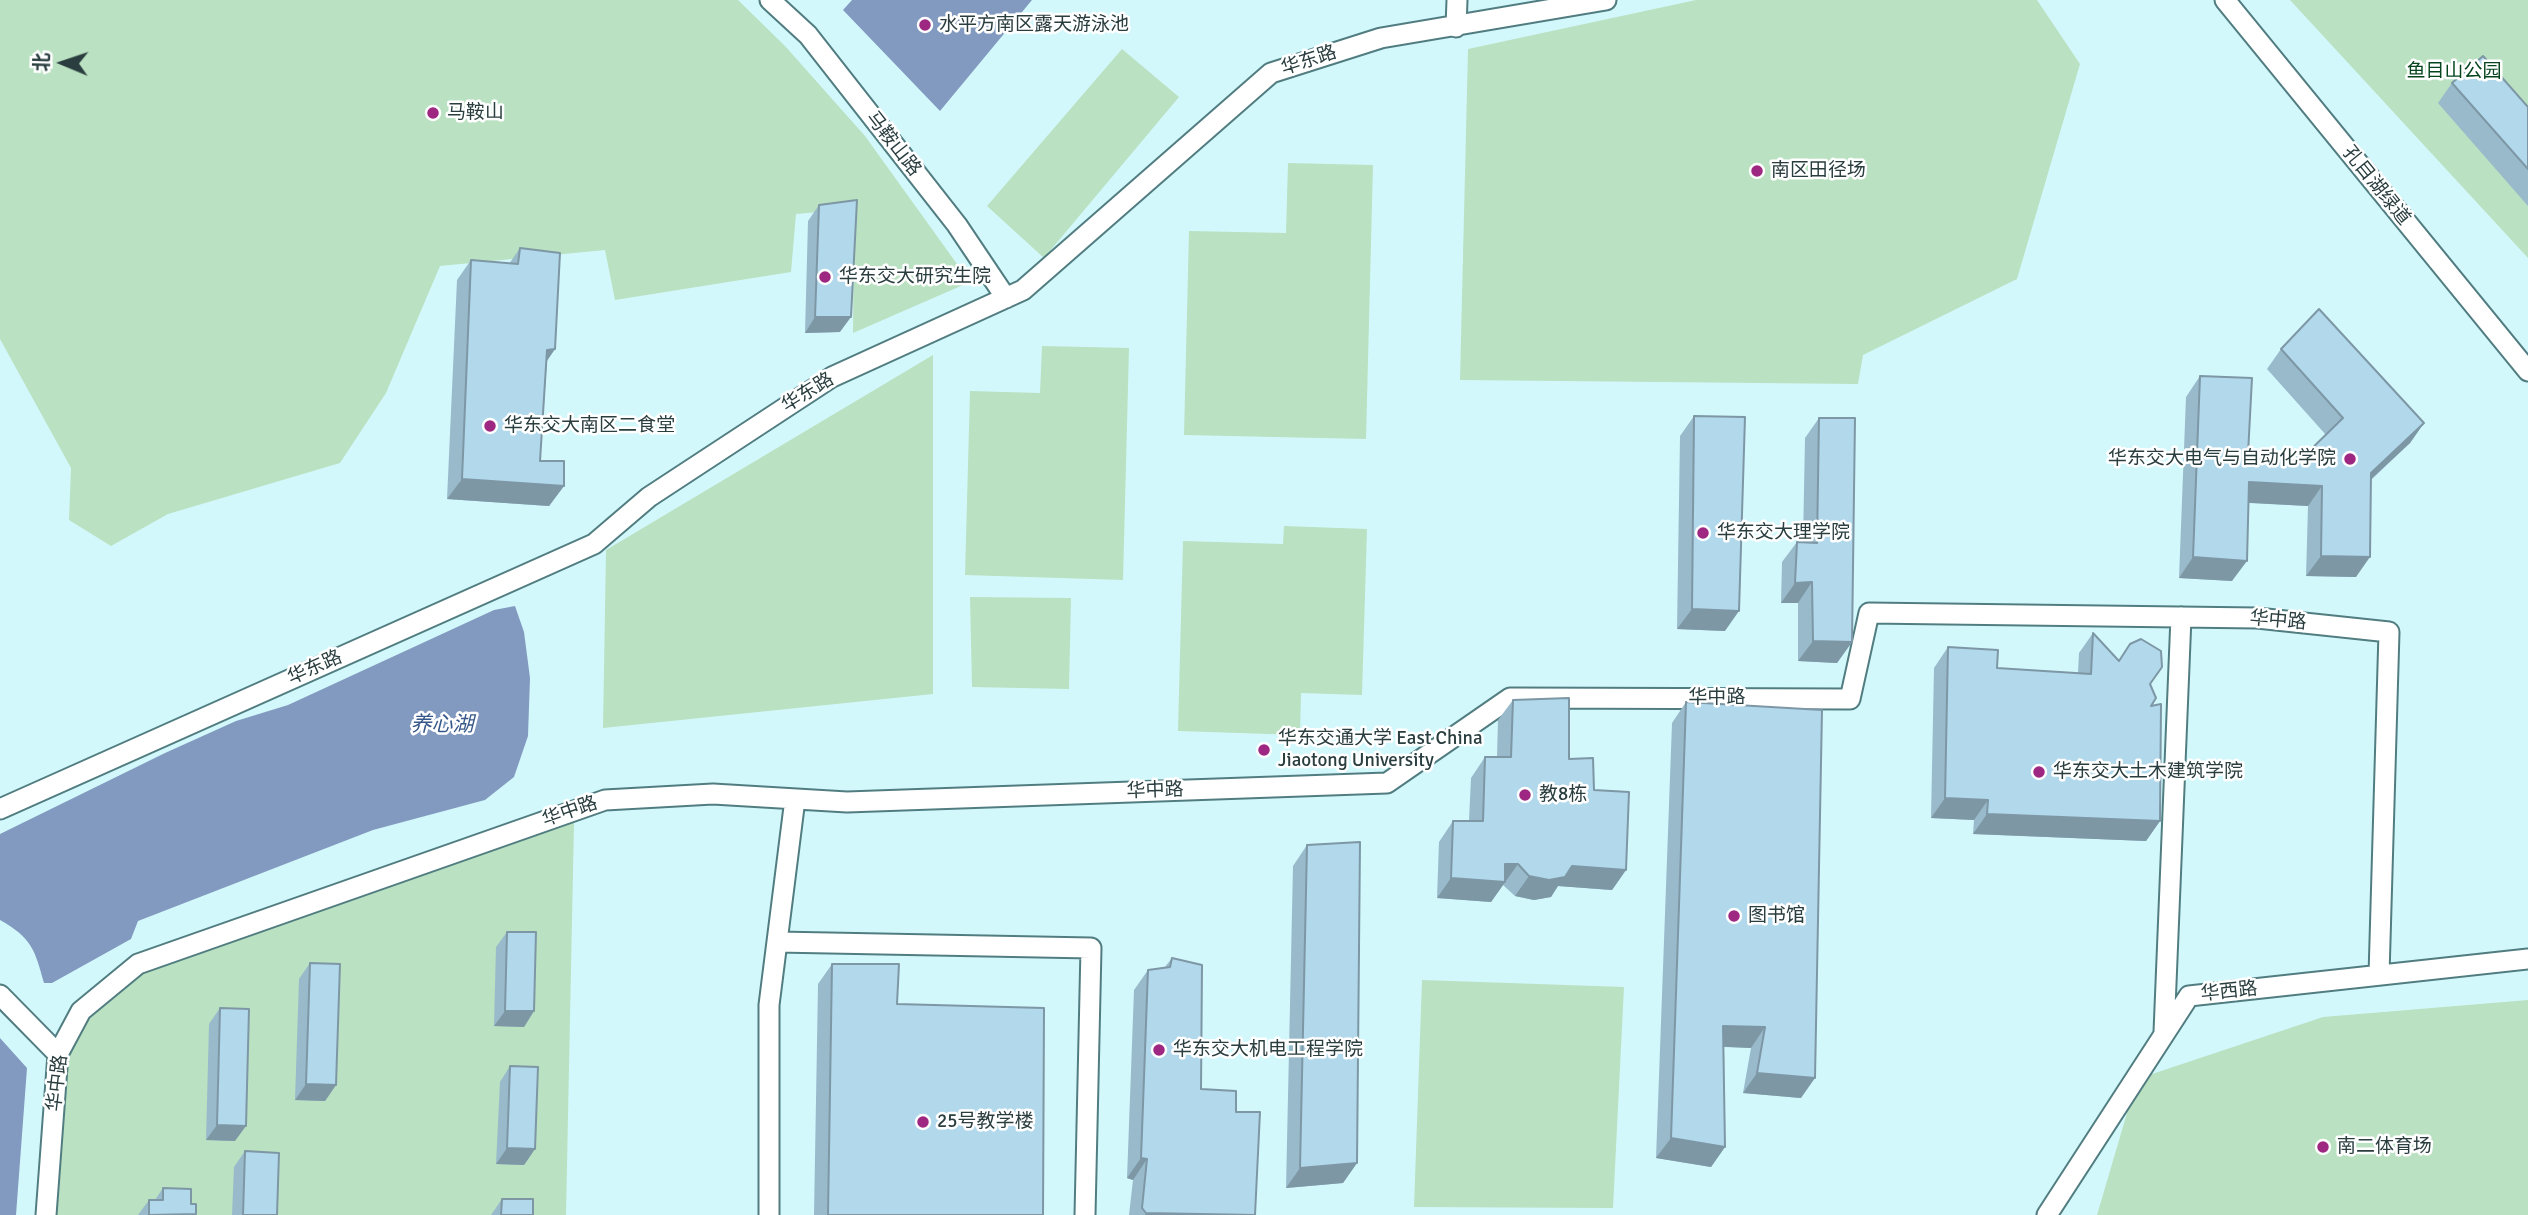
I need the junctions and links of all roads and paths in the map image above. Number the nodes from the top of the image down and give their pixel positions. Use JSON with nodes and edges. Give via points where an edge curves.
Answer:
{"nodes":[{"id":1,"x":770,"y":0,"type":"edge"},
{"id":2,"x":1457,"y":0,"type":"edge"},
{"id":3,"x":1606,"y":0,"type":"edge"},
{"id":4,"x":2225,"y":0,"type":"edge"},
{"id":5,"x":1456,"y":27,"type":"junction"},
{"id":6,"x":1006,"y":298,"type":"junction"},
{"id":7,"x":2528,"y":371,"type":"edge"},
{"id":8,"x":2181,"y":617,"type":"junction"},
{"id":9,"x":795,"y":799,"type":"junction"},
{"id":10,"x":0,"y":808,"type":"edge"},
{"id":11,"x":777,"y":942,"type":"junction"},
{"id":12,"x":2528,"y":959,"type":"edge"},
{"id":13,"x":2379,"y":975,"type":"junction"},
{"id":14,"x":0,"y":995,"type":"edge"},
{"id":15,"x":2164,"y":1036,"type":"junction"},
{"id":16,"x":58,"y":1054,"type":"junction"},
{"id":17,"x":46,"y":1215,"type":"edge"},
{"id":18,"x":769,"y":1215,"type":"edge"},
{"id":19,"x":1085,"y":1215,"type":"edge"},
{"id":20,"x":2047,"y":1215,"type":"edge"}],
"edges":[{"from":1,"to":6,"type":"street","name":"马鞍山路","via":[[808,36],[957,225]]},
{"from":2,"to":5,"type":"street"},
{"from":3,"to":5,"type":"street","name":"华东路"},
{"from":4,"to":7,"type":"street","name":"孔目湖绿道"},
{"from":5,"to":6,"type":"street","name":"华东路","via":[[1381,38],[1271,73],[1023,290]]},
{"from":6,"to":10,"type":"street","name":"华东路","via":[[832,377],[649,497],[594,544]]},
{"from":8,"to":9,"type":"street","name":"华中路","via":[[1869,613],[1850,699],[1510,698],[1387,783],[847,802]]},
{"from":8,"to":13,"type":"street","name":"华中路","via":[[2257,618],[2389,632]]},
{"from":8,"to":15,"type":"street"},
{"from":9,"to":11,"type":"street"},
{"from":9,"to":16,"type":"street","name":"华中路","via":[[713,794],[605,800],[138,964],[81,1011]]},
{"from":11,"to":18,"type":"street","via":[[769,1005]]},
{"from":11,"to":19,"type":"street","via":[[1091,948]]},
{"from":12,"to":13,"type":"street","name":"华西路"},
{"from":13,"to":15,"type":"street","name":"华西路","via":[[2189,996]]},
{"from":14,"to":16,"type":"street"},
{"from":15,"to":20,"type":"street","name":"华西路"},
{"from":16,"to":17,"type":"street","name":"华中路"}]}
